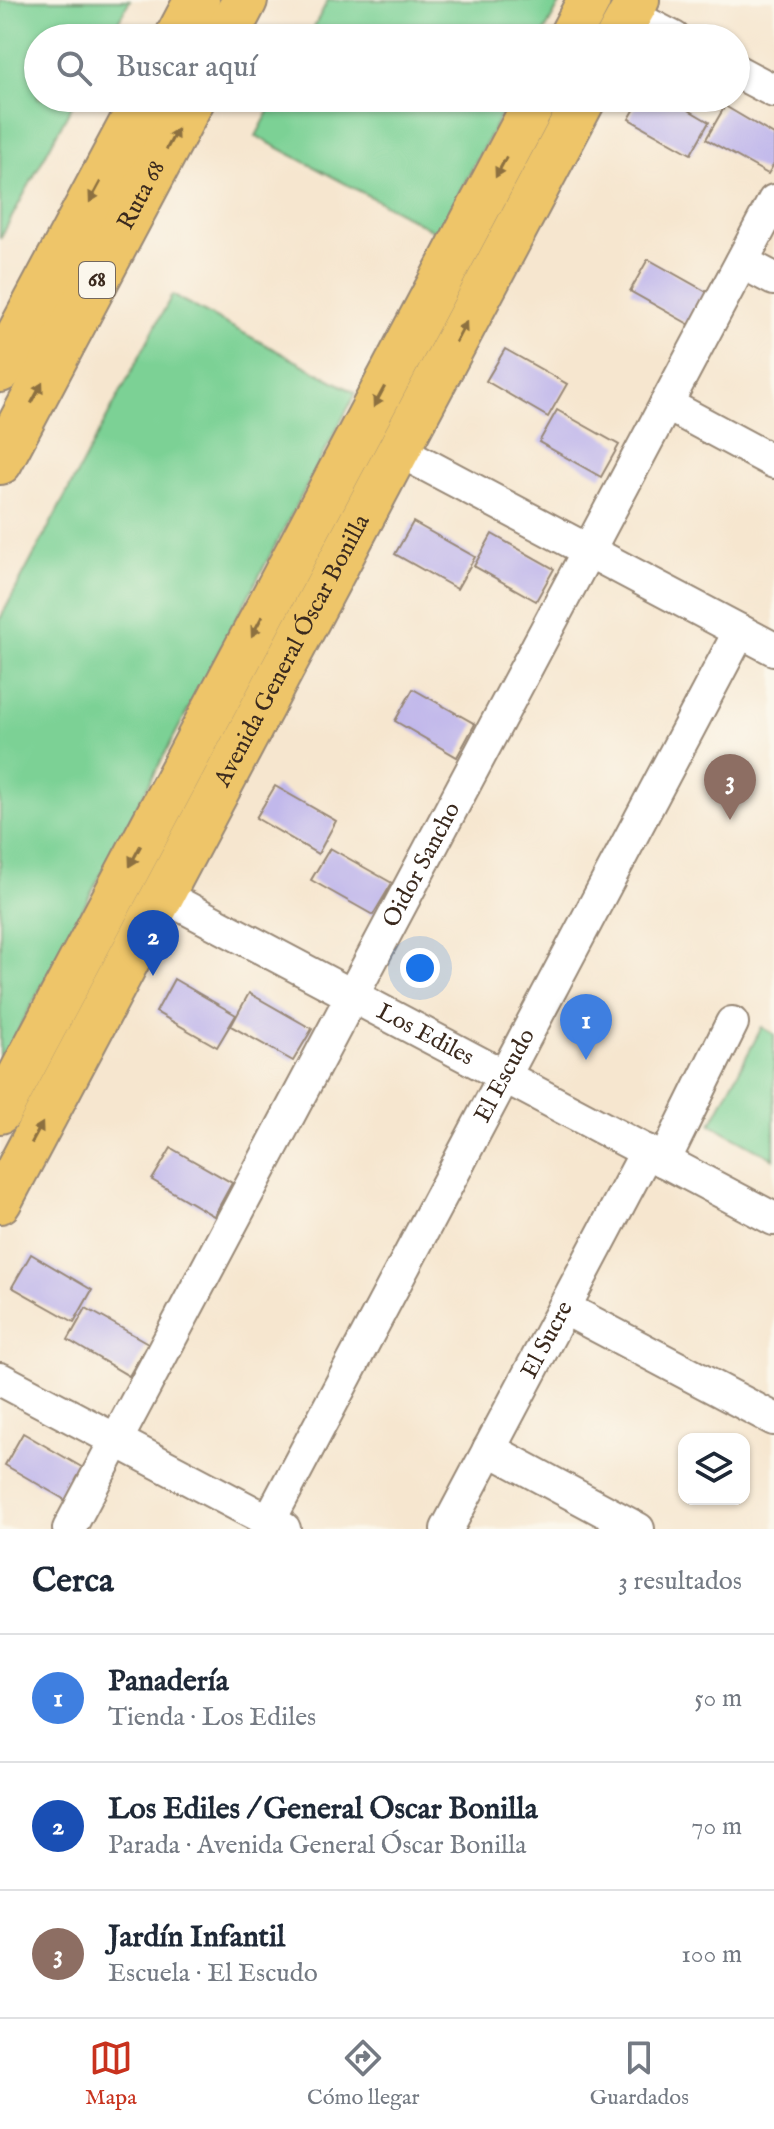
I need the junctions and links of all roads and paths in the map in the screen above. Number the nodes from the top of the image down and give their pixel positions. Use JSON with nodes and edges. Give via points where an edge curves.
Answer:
{"nodes":[{"id":1,"x":197,"y":0,"type":"edge"},
{"id":2,"x":245,"y":0,"type":"edge"},
{"id":3,"x":589,"y":0,"type":"edge"},
{"id":4,"x":184,"y":24,"type":"edge"},
{"id":5,"x":232,"y":24,"type":"edge"},
{"id":6,"x":576,"y":24,"type":"edge"},
{"id":7,"x":750,"y":78,"type":"edge"},
{"id":8,"x":774,"y":91,"type":"edge"},
{"id":9,"x":138,"y":112,"type":"edge"},
{"id":10,"x":186,"y":112,"type":"edge"},
{"id":11,"x":530,"y":112,"type":"edge"},
{"id":12,"x":578,"y":112,"type":"edge"},
{"id":13,"x":774,"y":201,"type":"edge"},
{"id":14,"x":742,"y":262,"type":"junction"},
{"id":15,"x":774,"y":279,"type":"edge"},
{"id":16,"x":0,"y":370,"type":"edge"},
{"id":17,"x":666,"y":404,"type":"junction"},
{"id":18,"x":398,"y":450,"type":"junction"},
{"id":19,"x":0,"y":462,"type":"edge"},
{"id":20,"x":774,"y":462,"type":"edge"},
{"id":21,"x":588,"y":551,"type":"junction"},
{"id":22,"x":740,"y":631,"type":"junction"},
{"id":23,"x":774,"y":649,"type":"edge"},
{"id":24,"x":162,"y":895,"type":"junction"},
{"id":25,"x":352,"y":995,"type":"junction"},
{"id":26,"x":732,"y":1023,"type":"dead end"},
{"id":27,"x":505,"y":1076,"type":"junction"},
{"id":28,"x":0,"y":1112,"type":"edge"},
{"id":29,"x":655,"y":1156,"type":"junction"},
{"id":30,"x":0,"y":1202,"type":"edge"},
{"id":31,"x":774,"y":1219,"type":"edge"},
{"id":32,"x":564,"y":1308,"type":"junction"},
{"id":33,"x":0,"y":1379,"type":"edge"},
{"id":34,"x":774,"y":1419,"type":"edge"},
{"id":35,"x":116,"y":1441,"type":"junction"},
{"id":36,"x":489,"y":1449,"type":"junction"},
{"id":37,"x":276,"y":1525,"type":"edge"},
{"id":38,"x":69,"y":1529,"type":"edge"},
{"id":39,"x":447,"y":1529,"type":"edge"},
{"id":40,"x":638,"y":1529,"type":"edge"}],
"edges":[{"from":1,"to":4,"type":"highway"},
{"from":2,"to":5,"type":"highway"},
{"from":3,"to":6,"type":"main road"},
{"from":7,"to":8,"type":"street"},
{"from":9,"to":16,"type":"highway","name":"Ruta 68","number":"68","one_way":true},
{"from":19,"to":10,"type":"highway","name":"Ruta 68","number":"68","one_way":true},
{"from":11,"to":28,"type":"main road","name":"Avenida General Óscar Bonilla","one_way":true},
{"from":18,"to":12,"type":"main road","name":"Avenida General Óscar Bonilla","one_way":true},
{"from":13,"to":14,"type":"street","name":"Oidor Sancho"},
{"from":14,"to":15,"type":"street"},
{"from":14,"to":17,"type":"street","name":"Oidor Sancho"},
{"from":17,"to":20,"type":"street"},
{"from":17,"to":21,"type":"street","name":"Oidor Sancho"},
{"from":18,"to":21,"type":"street"},
{"from":18,"to":24,"type":"main road","name":"Avenida General Óscar Bonilla"},
{"from":21,"to":22,"type":"street"},
{"from":21,"to":25,"type":"street","name":"Oidor Sancho"},
{"from":22,"to":23,"type":"street"},
{"from":22,"to":27,"type":"street","name":"El Escudo"},
{"from":24,"to":25,"type":"street","name":"Los Ediles"},
{"from":30,"to":24,"type":"main road","name":"Avenida General Óscar Bonilla","one_way":true},
{"from":25,"to":27,"type":"street","name":"Los Ediles"},
{"from":25,"to":35,"type":"street","name":"Oidor Sancho"},
{"from":26,"to":29,"type":"street","name":"El Sucre"},
{"from":27,"to":29,"type":"street","name":"Los Ediles"},
{"from":27,"to":37,"type":"street","name":"El Escudo"},
{"from":29,"to":31,"type":"street","name":"Los Ediles"},
{"from":29,"to":32,"type":"street","name":"El Sucre"},
{"from":32,"to":34,"type":"street"},
{"from":32,"to":36,"type":"street","name":"El Sucre"},
{"from":33,"to":35,"type":"street"},
{"from":35,"to":37,"type":"street"},
{"from":35,"to":38,"type":"street","name":"Oidor Sancho"},
{"from":36,"to":39,"type":"street","name":"El Sucre"},
{"from":36,"to":40,"type":"street"}]}
